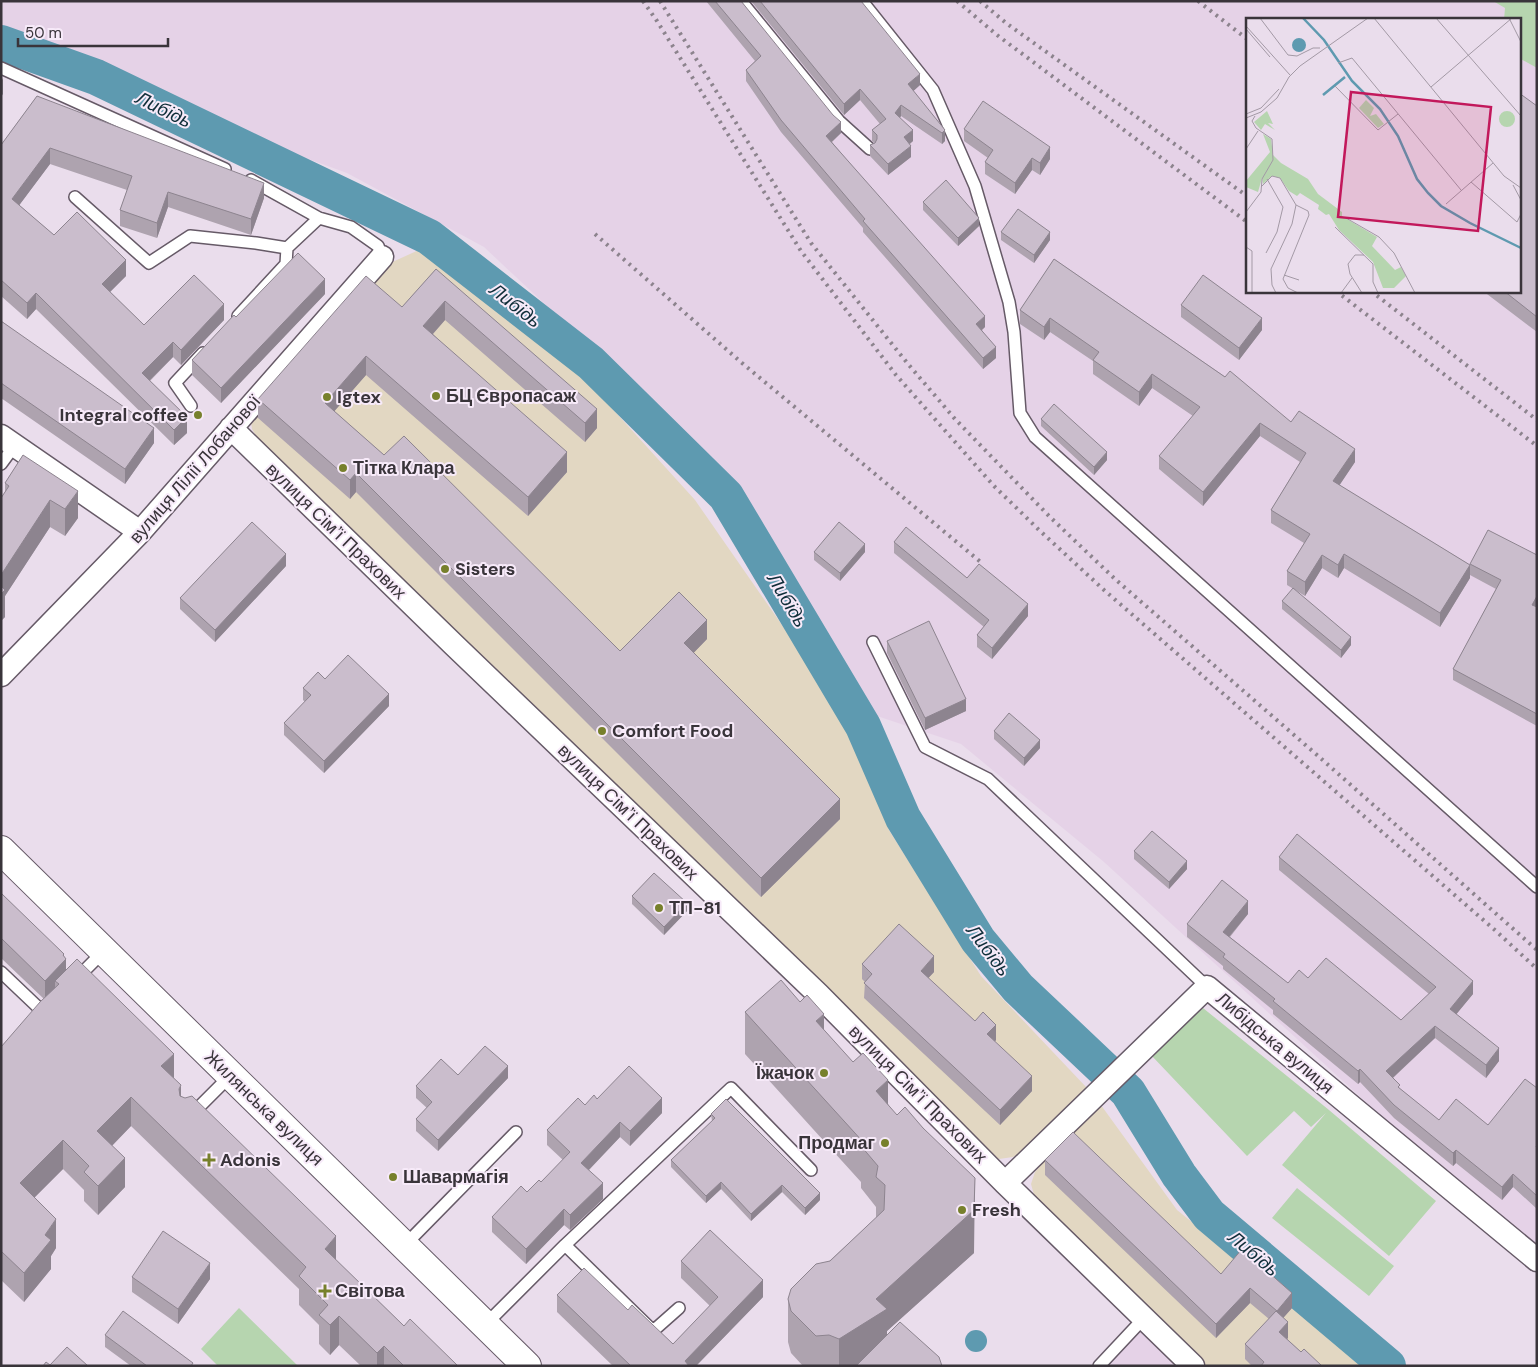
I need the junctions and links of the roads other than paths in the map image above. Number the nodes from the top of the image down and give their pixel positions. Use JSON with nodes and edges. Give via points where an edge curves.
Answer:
{"nodes":[{"id":1,"x":741,"y":1,"type":"edge"},
{"id":2,"x":862,"y":1,"type":"edge"},
{"id":3,"x":1,"y":68,"type":"edge"},
{"id":4,"x":870,"y":149,"type":"dead end"},
{"id":5,"x":74,"y":197,"type":"dead end"},
{"id":6,"x":319,"y":218,"type":"junction"},
{"id":7,"x":287,"y":248,"type":"junction"},
{"id":8,"x":382,"y":257,"type":"joint"},
{"id":9,"x":227,"y":327,"type":"edge"},
{"id":10,"x":208,"y":348,"type":"edge"},
{"id":11,"x":191,"y":406,"type":"dead end"},
{"id":12,"x":231,"y":428,"type":"junction"},
{"id":13,"x":8,"y":440,"type":"edge"},
{"id":14,"x":1,"y":464,"type":"edge"},
{"id":15,"x":140,"y":532,"type":"junction"},
{"id":16,"x":872,"y":642,"type":"dead end"},
{"id":17,"x":1,"y":675,"type":"edge"},
{"id":18,"x":1,"y":850,"type":"edge"},
{"id":19,"x":1537,"y":887,"type":"edge"},
{"id":20,"x":103,"y":952,"type":"junction"},
{"id":21,"x":1,"y":972,"type":"edge"},
{"id":22,"x":71,"y":984,"type":"edge"},
{"id":23,"x":1207,"y":987,"type":"junction"},
{"id":24,"x":43,"y":1012,"type":"edge"},
{"id":25,"x":230,"y":1076,"type":"junction"},
{"id":26,"x":186,"y":1120,"type":"edge"},
{"id":27,"x":516,"y":1132,"type":"dead end"},
{"id":28,"x":811,"y":1170,"type":"dead end"},
{"id":29,"x":1005,"y":1183,"type":"junction"},
{"id":30,"x":566,"y":1245,"type":"junction"},
{"id":31,"x":404,"y":1246,"type":"junction"},
{"id":32,"x":1537,"y":1260,"type":"edge"},
{"id":33,"x":678,"y":1308,"type":"dead end"},
{"id":34,"x":1144,"y":1318,"type":"junction"},
{"id":35,"x":485,"y":1325,"type":"junction"},
{"id":36,"x":526,"y":1366,"type":"edge"},
{"id":37,"x":1098,"y":1366,"type":"edge"},
{"id":38,"x":1194,"y":1366,"type":"edge"}],
"edges":[{"from":1,"to":4,"type":"lane","via":[[839,121]]},
{"from":2,"to":19,"type":"lane","via":[[933,90],[975,186],[1009,302],[1020,413],[1035,437]]},
{"from":3,"to":6,"type":"lane","via":[[256,183]]},
{"from":5,"to":7,"type":"lane","via":[[149,263],[190,236]]},
{"from":6,"to":7,"type":"lane"},
{"from":6,"to":8,"type":"lane","via":[[351,227],[378,246]]},
{"from":7,"to":9,"type":"lane","via":[[286,264]]},
{"from":8,"to":12,"type":"street","name":"вулиця Лілії Лобанової"},
{"from":10,"to":11,"type":"lane","via":[[175,383]]},
{"from":12,"to":15,"type":"street","name":"вулиця Лілії Лобанової"},
{"from":12,"to":29,"type":"street","name":"вулиця Сімʼї Прахових","via":[[819,995]]},
{"from":13,"to":14,"type":"lane"},
{"from":13,"to":15,"type":"street"},
{"from":15,"to":17,"type":"street","name":"вулиця Лілії Лобанової"},
{"from":16,"to":23,"type":"lane","via":[[925,747],[988,779]]},
{"from":18,"to":20,"type":"main road","name":"Жилянська вулиця"},
{"from":20,"to":22,"type":"lane"},
{"from":20,"to":25,"type":"main road","name":"Жилянська вулиця"},
{"from":21,"to":24,"type":"lane"},
{"from":23,"to":29,"type":"street","name":"Либідська вулиця"},
{"from":23,"to":32,"type":"street","name":"Либідська вулиця"},
{"from":25,"to":26,"type":"lane"},
{"from":25,"to":31,"type":"main road","name":"Жилянська вулиця"},
{"from":27,"to":31,"type":"lane"},
{"from":28,"to":30,"type":"lane","via":[[731,1088]]},
{"from":29,"to":34,"type":"street","name":"вулиця Сімʼї Прахових"},
{"from":30,"to":33,"type":"lane","via":[[653,1332]]},
{"from":30,"to":35,"type":"lane"},
{"from":31,"to":35,"type":"main road","name":"Жилянська вулиця"},
{"from":34,"to":37,"type":"lane"},
{"from":34,"to":38,"type":"street","name":"вулиця Сімʼї Прахових"},
{"from":35,"to":36,"type":"main road","name":"Жилянська вулиця"}]}
